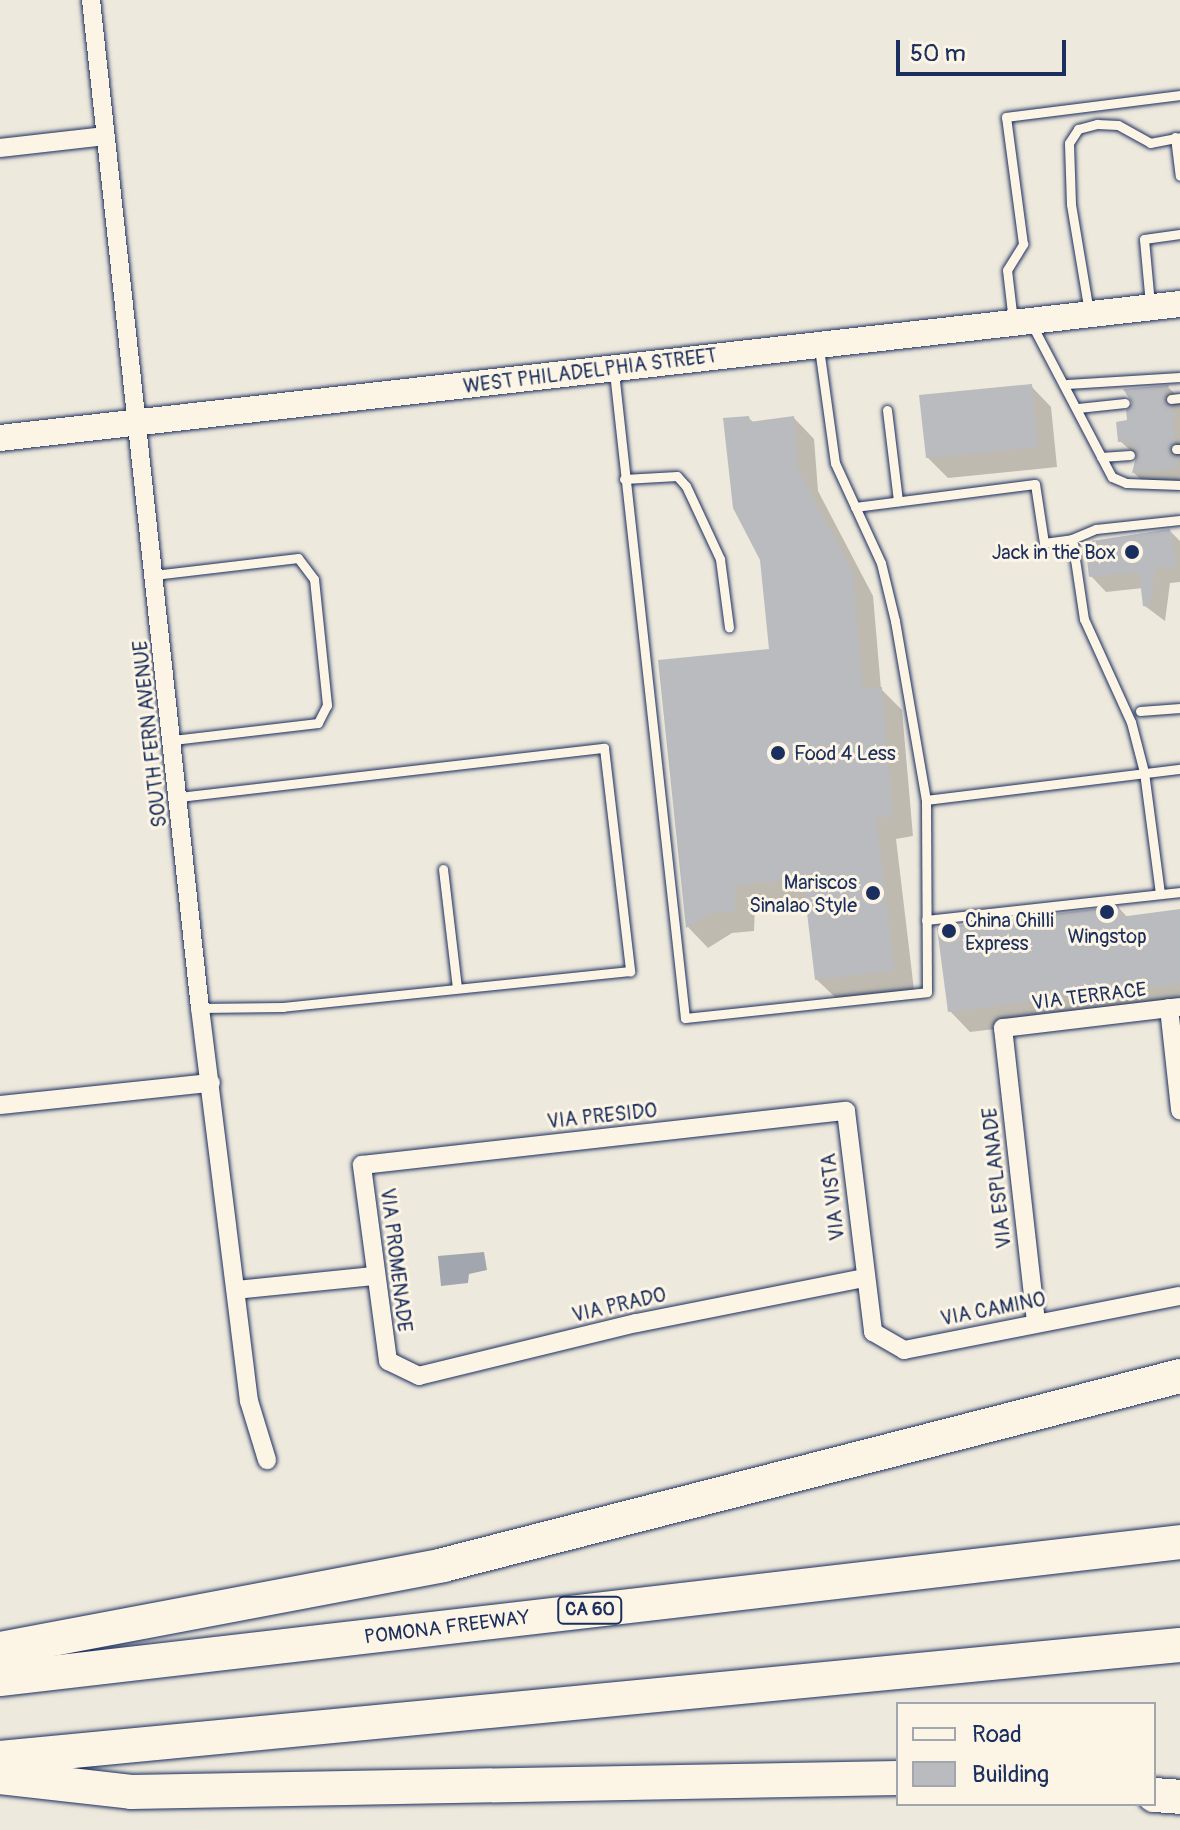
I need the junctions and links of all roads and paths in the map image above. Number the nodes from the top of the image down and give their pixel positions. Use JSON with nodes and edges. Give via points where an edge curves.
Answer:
{"nodes":[{"id":1,"x":91,"y":0,"type":"edge"},
{"id":2,"x":1180,"y":95,"type":"edge"},
{"id":3,"x":105,"y":136,"type":"junction"},
{"id":4,"x":1178,"y":137,"type":"edge"},
{"id":5,"x":0,"y":148,"type":"edge"},
{"id":6,"x":1180,"y":176,"type":"edge"},
{"id":7,"x":1180,"y":234,"type":"edge"},
{"id":8,"x":1180,"y":304,"type":"edge"},
{"id":9,"x":1150,"y":307,"type":"junction"},
{"id":10,"x":1089,"y":314,"type":"junction"},
{"id":11,"x":1021,"y":321,"type":"junction"},
{"id":12,"x":818,"y":345,"type":"junction"},
{"id":13,"x":613,"y":368,"type":"junction"},
{"id":14,"x":1180,"y":377,"type":"edge"},
{"id":15,"x":1067,"y":384,"type":"junction"},
{"id":16,"x":1125,"y":403,"type":"dead end"},
{"id":17,"x":1078,"y":408,"type":"junction"},
{"id":18,"x":887,"y":410,"type":"dead end"},
{"id":19,"x":137,"y":423,"type":"junction"},
{"id":20,"x":0,"y":438,"type":"edge"},
{"id":21,"x":1130,"y":455,"type":"dead end"},
{"id":22,"x":1101,"y":457,"type":"junction"},
{"id":23,"x":624,"y":479,"type":"junction"},
{"id":24,"x":1180,"y":485,"type":"edge"},
{"id":25,"x":898,"y":501,"type":"junction"},
{"id":26,"x":855,"y":507,"type":"junction"},
{"id":27,"x":1180,"y":520,"type":"edge"},
{"id":28,"x":1072,"y":539,"type":"junction"},
{"id":29,"x":154,"y":575,"type":"junction"},
{"id":30,"x":729,"y":627,"type":"dead end"},
{"id":31,"x":1180,"y":708,"type":"edge"},
{"id":32,"x":1140,"y":711,"type":"dead end"},
{"id":33,"x":173,"y":740,"type":"junction"},
{"id":34,"x":1180,"y":769,"type":"edge"},
{"id":35,"x":1144,"y":772,"type":"junction"},
{"id":36,"x":179,"y":797,"type":"junction"},
{"id":37,"x":926,"y":800,"type":"junction"},
{"id":38,"x":443,"y":869,"type":"dead end"},
{"id":39,"x":1180,"y":892,"type":"edge"},
{"id":40,"x":1160,"y":894,"type":"junction"},
{"id":41,"x":926,"y":920,"type":"junction"},
{"id":42,"x":457,"y":988,"type":"junction"},
{"id":43,"x":200,"y":1008,"type":"junction"},
{"id":44,"x":1174,"y":1008,"type":"edge"},
{"id":45,"x":1003,"y":1028,"type":"joint"},
{"id":46,"x":211,"y":1083,"type":"junction"},
{"id":47,"x":0,"y":1105,"type":"edge"},
{"id":48,"x":1180,"y":1110,"type":"edge"},
{"id":49,"x":846,"y":1111,"type":"joint"},
{"id":50,"x":362,"y":1165,"type":"joint"},
{"id":51,"x":374,"y":1276,"type":"junction"},
{"id":52,"x":864,"y":1278,"type":"junction"},
{"id":53,"x":236,"y":1290,"type":"junction"},
{"id":54,"x":1180,"y":1296,"type":"edge"},
{"id":55,"x":1036,"y":1322,"type":"junction"},
{"id":56,"x":388,"y":1361,"type":"joint"},
{"id":57,"x":1180,"y":1376,"type":"edge"},
{"id":58,"x":267,"y":1460,"type":"dead end"},
{"id":59,"x":1180,"y":1542,"type":"edge"},
{"id":60,"x":1180,"y":1645,"type":"edge"},
{"id":61,"x":0,"y":1649,"type":"edge"},
{"id":62,"x":0,"y":1679,"type":"edge"},
{"id":63,"x":0,"y":1758,"type":"edge"},
{"id":64,"x":0,"y":1777,"type":"edge"},
{"id":65,"x":896,"y":1778,"type":"edge"},
{"id":66,"x":1156,"y":1795,"type":"edge"},
{"id":67,"x":1180,"y":1797,"type":"edge"}],
"edges":[{"from":1,"to":3,"type":"street","name":"SOUTH FERN AVENUE"},
{"from":2,"to":11,"type":"lane","via":[[1006,117],[1023,244],[1007,270]]},
{"from":3,"to":5,"type":"street"},
{"from":3,"to":19,"type":"street","name":"SOUTH FERN AVENUE"},
{"from":4,"to":6,"type":"lane"},
{"from":4,"to":10,"type":"lane","via":[[1150,143],[1118,125],[1097,124],[1078,129],[1069,143],[1071,204]]},
{"from":7,"to":9,"type":"lane","via":[[1144,239]]},
{"from":8,"to":9,"type":"main road","name":"WEST PHILADELPHIA STREET"},
{"from":9,"to":10,"type":"main road","name":"WEST PHILADELPHIA STREET"},
{"from":10,"to":11,"type":"main road","name":"WEST PHILADELPHIA STREET"},
{"from":11,"to":12,"type":"main road","name":"WEST PHILADELPHIA STREET"},
{"from":11,"to":15,"type":"lane"},
{"from":12,"to":13,"type":"main road","name":"WEST PHILADELPHIA STREET"},
{"from":12,"to":26,"type":"lane","via":[[835,463]]},
{"from":13,"to":19,"type":"main road","name":"WEST PHILADELPHIA STREET"},
{"from":13,"to":23,"type":"lane"},
{"from":14,"to":15,"type":"lane"},
{"from":15,"to":17,"type":"lane"},
{"from":16,"to":17,"type":"lane"},
{"from":17,"to":22,"type":"lane"},
{"from":18,"to":25,"type":"lane"},
{"from":19,"to":20,"type":"main road","name":"WEST PHILADELPHIA STREET"},
{"from":19,"to":29,"type":"street","name":"SOUTH FERN AVENUE"},
{"from":21,"to":22,"type":"lane"},
{"from":22,"to":24,"type":"lane","via":[[1112,477],[1126,483]]},
{"from":23,"to":30,"type":"lane","via":[[677,476],[686,486],[720,559]]},
{"from":23,"to":41,"type":"lane","via":[[685,1018],[927,992]]},
{"from":25,"to":26,"type":"lane"},
{"from":25,"to":28,"type":"lane","via":[[1035,484],[1044,543]]},
{"from":26,"to":37,"type":"lane","via":[[881,563]]},
{"from":27,"to":28,"type":"lane","via":[[1096,529]]},
{"from":28,"to":35,"type":"lane","via":[[1084,619],[1131,722]]},
{"from":29,"to":33,"type":"street","name":"SOUTH FERN AVENUE"},
{"from":29,"to":33,"type":"lane","via":[[298,558],[314,579],[327,705],[318,723]]},
{"from":31,"to":32,"type":"lane"},
{"from":33,"to":36,"type":"street","name":"SOUTH FERN AVENUE"},
{"from":34,"to":35,"type":"lane"},
{"from":35,"to":37,"type":"lane"},
{"from":35,"to":40,"type":"lane"},
{"from":36,"to":42,"type":"lane","via":[[604,748],[630,971]]},
{"from":36,"to":43,"type":"street","name":"SOUTH FERN AVENUE"},
{"from":37,"to":41,"type":"lane"},
{"from":38,"to":42,"type":"lane"},
{"from":39,"to":40,"type":"lane"},
{"from":40,"to":41,"type":"lane"},
{"from":42,"to":43,"type":"lane","via":[[283,1007]]},
{"from":43,"to":46,"type":"street","name":"SOUTH FERN AVENUE"},
{"from":44,"to":45,"type":"street","name":"VIA TERRACE"},
{"from":44,"to":48,"type":"street"},
{"from":45,"to":55,"type":"street","name":"VIA ESPLANADE"},
{"from":46,"to":47,"type":"street"},
{"from":46,"to":53,"type":"street","name":"SOUTH FERN AVENUE"},
{"from":49,"to":50,"type":"street","name":"VIA PRESIDO"},
{"from":49,"to":52,"type":"street","name":"VIA VISTA"},
{"from":50,"to":51,"type":"street","name":"VIA PROMENADE"},
{"from":51,"to":53,"type":"street"},
{"from":51,"to":56,"type":"street","name":"VIA PROMENADE"},
{"from":52,"to":55,"type":"street","name":"VIA CAMINO","via":[[873,1332],[904,1350]]},
{"from":52,"to":56,"type":"street","name":"VIA PRADO","via":[[636,1323],[419,1376]]},
{"from":53,"to":58,"type":"street","name":"SOUTH FERN AVENUE","via":[[249,1401]]},
{"from":54,"to":55,"type":"street","name":"VIA CAMINO"},
{"from":57,"to":61,"type":"highway","via":[[443,1565]]},
{"from":59,"to":62,"type":"highway","name":"POMONA FREEWAY","number":"CA 60"},
{"from":60,"to":63,"type":"highway"},
{"from":64,"to":65,"type":"highway","via":[[131,1792]]},
{"from":66,"to":67,"type":"highway"}]}
